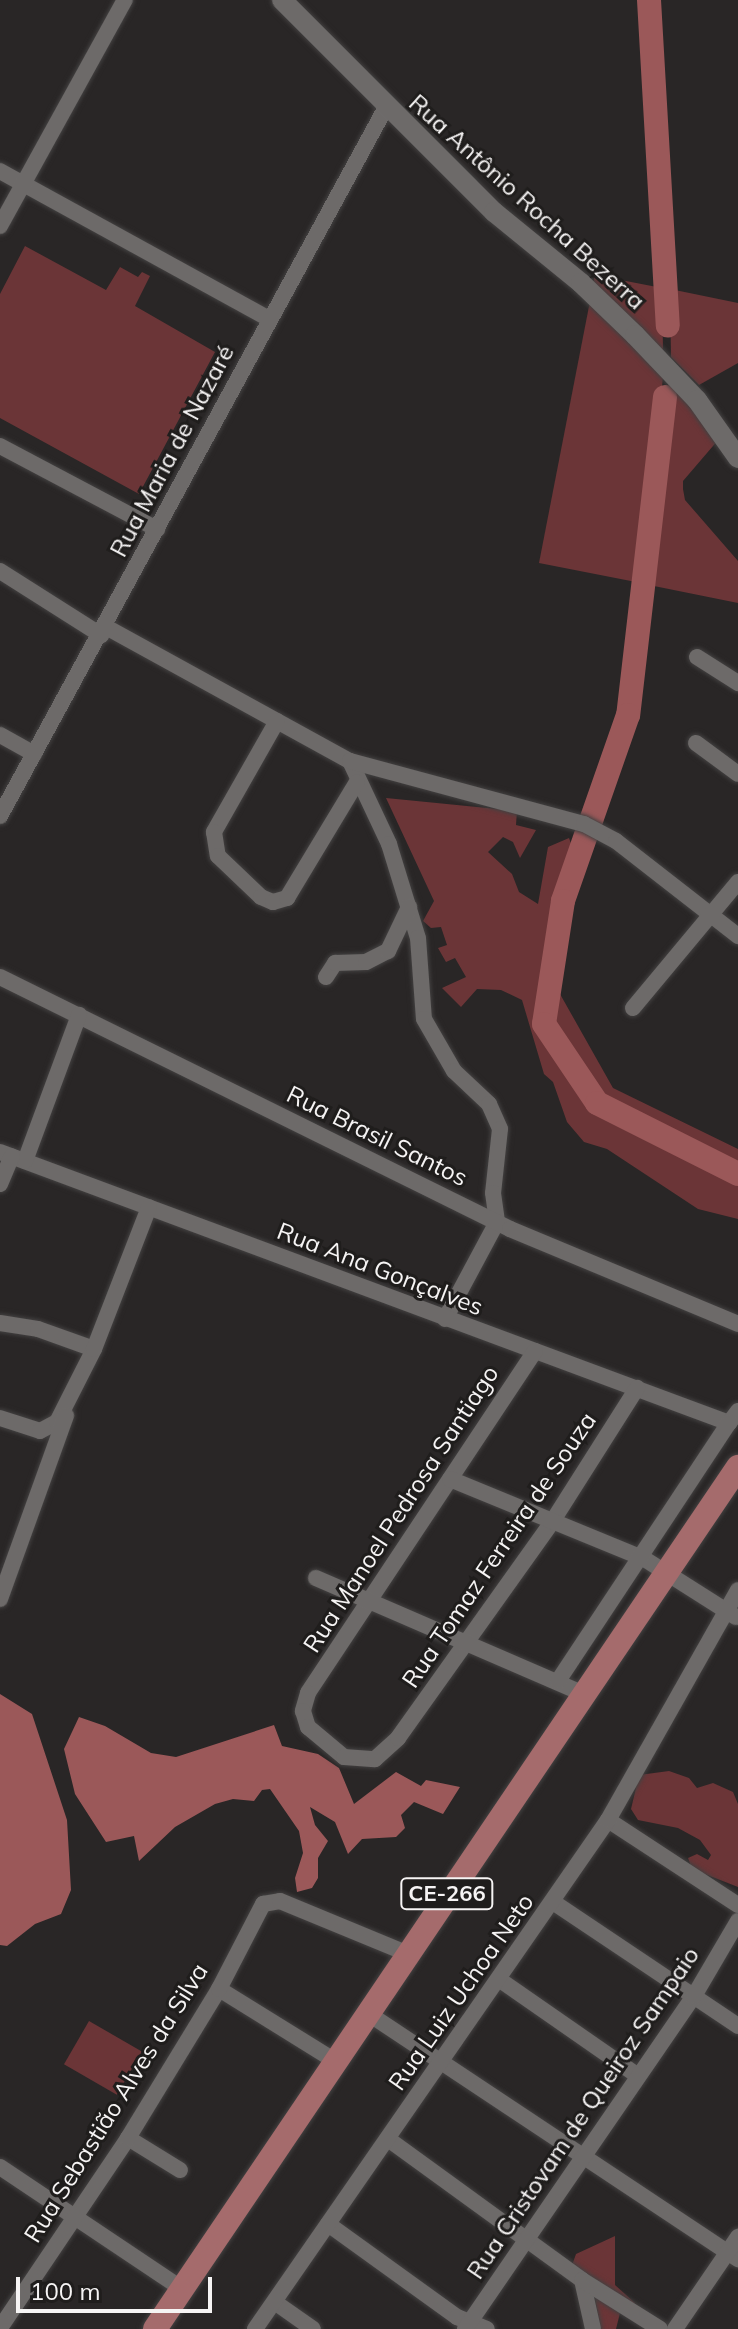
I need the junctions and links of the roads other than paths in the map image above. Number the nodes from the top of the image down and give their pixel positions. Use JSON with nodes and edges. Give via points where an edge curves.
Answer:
{"nodes":[{"id":1,"x":125,"y":0,"type":"edge"},
{"id":2,"x":282,"y":0,"type":"edge"},
{"id":3,"x":385,"y":109,"type":"junction"},
{"id":4,"x":0,"y":171,"type":"edge"},
{"id":5,"x":23,"y":182,"type":"junction"},
{"id":6,"x":0,"y":226,"type":"edge"},
{"id":7,"x":269,"y":319,"type":"junction"},
{"id":8,"x":0,"y":446,"type":"edge"},
{"id":9,"x":733,"y":453,"type":"edge"},
{"id":10,"x":157,"y":529,"type":"junction"},
{"id":11,"x":0,"y":571,"type":"edge"},
{"id":12,"x":104,"y":631,"type":"junction"},
{"id":13,"x":697,"y":657,"type":"dead end"},
{"id":14,"x":738,"y":683,"type":"edge"},
{"id":15,"x":277,"y":721,"type":"junction"},
{"id":16,"x":0,"y":735,"type":"edge"},
{"id":17,"x":696,"y":743,"type":"dead end"},
{"id":18,"x":34,"y":754,"type":"junction"},
{"id":19,"x":350,"y":761,"type":"junction"},
{"id":20,"x":738,"y":774,"type":"edge"},
{"id":21,"x":357,"y":782,"type":"junction"},
{"id":22,"x":0,"y":816,"type":"edge"},
{"id":23,"x":738,"y":882,"type":"edge"},
{"id":24,"x":409,"y":907,"type":"junction"},
{"id":25,"x":711,"y":915,"type":"junction"},
{"id":26,"x":738,"y":936,"type":"edge"},
{"id":27,"x":0,"y":977,"type":"edge"},
{"id":28,"x":326,"y":977,"type":"dead end"},
{"id":29,"x":633,"y":1008,"type":"dead end"},
{"id":30,"x":79,"y":1015,"type":"junction"},
{"id":31,"x":12,"y":1156,"type":"edge"},
{"id":32,"x":0,"y":1184,"type":"edge"},
{"id":33,"x":149,"y":1207,"type":"junction"},
{"id":34,"x":497,"y":1222,"type":"junction"},
{"id":35,"x":445,"y":1319,"type":"junction"},
{"id":36,"x":0,"y":1323,"type":"edge"},
{"id":37,"x":738,"y":1324,"type":"edge"},
{"id":38,"x":94,"y":1349,"type":"junction"},
{"id":39,"x":535,"y":1351,"type":"junction"},
{"id":40,"x":637,"y":1388,"type":"junction"},
{"id":41,"x":74,"y":1396,"type":"junction"},
{"id":42,"x":733,"y":1417,"type":"edge"},
{"id":43,"x":0,"y":1418,"type":"edge"},
{"id":44,"x":738,"y":1467,"type":"edge"},
{"id":45,"x":450,"y":1479,"type":"junction"},
{"id":46,"x":552,"y":1522,"type":"junction"},
{"id":47,"x":643,"y":1558,"type":"junction"},
{"id":48,"x":667,"y":1570,"type":"junction"},
{"id":49,"x":316,"y":1578,"type":"dead end"},
{"id":50,"x":738,"y":1590,"type":"edge"},
{"id":51,"x":0,"y":1599,"type":"edge"},
{"id":52,"x":369,"y":1600,"type":"junction"},
{"id":53,"x":734,"y":1615,"type":"edge"},
{"id":54,"x":468,"y":1641,"type":"junction"},
{"id":55,"x":558,"y":1681,"type":"junction"},
{"id":56,"x":582,"y":1693,"type":"junction"},
{"id":57,"x":398,"y":1738,"type":"joint"},
{"id":58,"x":608,"y":1820,"type":"junction"},
{"id":59,"x":553,"y":1902,"type":"junction"},
{"id":60,"x":738,"y":1905,"type":"edge"},
{"id":61,"x":738,"y":1921,"type":"edge"},
{"id":62,"x":406,"y":1953,"type":"junction"},
{"id":63,"x":500,"y":1980,"type":"junction"},
{"id":64,"x":219,"y":1989,"type":"junction"},
{"id":65,"x":694,"y":1996,"type":"junction"},
{"id":66,"x":366,"y":2012,"type":"junction"},
{"id":67,"x":738,"y":2026,"type":"edge"},
{"id":68,"x":335,"y":2061,"type":"junction"},
{"id":69,"x":439,"y":2063,"type":"junction"},
{"id":70,"x":638,"y":2076,"type":"junction"},
{"id":71,"x":128,"y":2138,"type":"junction"},
{"id":72,"x":388,"y":2139,"type":"junction"},
{"id":73,"x":584,"y":2154,"type":"junction"},
{"id":74,"x":0,"y":2167,"type":"edge"},
{"id":75,"x":180,"y":2170,"type":"dead end"},
{"id":76,"x":75,"y":2216,"type":"junction"},
{"id":77,"x":328,"y":2224,"type":"junction"},
{"id":78,"x":529,"y":2236,"type":"junction"},
{"id":79,"x":738,"y":2237,"type":"edge"},
{"id":80,"x":733,"y":2257,"type":"edge"},
{"id":81,"x":582,"y":2280,"type":"junction"},
{"id":82,"x":181,"y":2288,"type":"junction"},
{"id":83,"x":276,"y":2303,"type":"junction"},
{"id":84,"x":469,"y":2324,"type":"edge"},
{"id":85,"x":159,"y":2327,"type":"edge"},
{"id":86,"x":0,"y":2328,"type":"edge"},
{"id":87,"x":255,"y":2329,"type":"edge"},
{"id":88,"x":313,"y":2329,"type":"edge"},
{"id":89,"x":487,"y":2329,"type":"edge"},
{"id":90,"x":593,"y":2329,"type":"edge"},
{"id":91,"x":660,"y":2329,"type":"edge"},
{"id":92,"x":675,"y":2329,"type":"edge"}],
"edges":[{"from":1,"to":5,"type":"street"},
{"from":2,"to":3,"type":"street","name":"Rua Antônio Rocha Bezerra"},
{"from":3,"to":7,"type":"street","name":"Rua Maria de Nazaré"},
{"from":3,"to":9,"type":"street","name":"Rua Antônio Rocha Bezerra","via":[[635,335],[697,400]]},
{"from":4,"to":5,"type":"street"},
{"from":5,"to":6,"type":"street"},
{"from":5,"to":7,"type":"street"},
{"from":7,"to":10,"type":"street","name":"Rua Maria de Nazaré"},
{"from":8,"to":10,"type":"street"},
{"from":10,"to":12,"type":"street","name":"Rua Maria de Nazaré"},
{"from":11,"to":12,"type":"street"},
{"from":12,"to":15,"type":"street"},
{"from":12,"to":18,"type":"street","name":"Rua Maria de Nazaré"},
{"from":13,"to":14,"type":"street"},
{"from":15,"to":19,"type":"street"},
{"from":15,"to":21,"type":"street","via":[[214,832],[218,856],[261,897],[273,902],[287,898]]},
{"from":16,"to":18,"type":"street"},
{"from":17,"to":20,"type":"street"},
{"from":18,"to":22,"type":"street","name":"Rua Maria de Nazaré"},
{"from":19,"to":21,"type":"street"},
{"from":19,"to":25,"type":"street","via":[[602,832]]},
{"from":21,"to":24,"type":"street","via":[[389,844]]},
{"from":23,"to":25,"type":"street"},
{"from":24,"to":28,"type":"street","via":[[388,951],[366,962],[335,963]]},
{"from":24,"to":34,"type":"street","via":[[418,938],[424,1019],[454,1071],[483,1097],[498,1124],[501,1151],[493,1193]]},
{"from":25,"to":26,"type":"street"},
{"from":25,"to":29,"type":"street"},
{"from":27,"to":30,"type":"street","name":"Rua Brasil Santos"},
{"from":30,"to":31,"type":"street"},
{"from":30,"to":34,"type":"street","name":"Rua Brasil Santos"},
{"from":31,"to":32,"type":"street"},
{"from":31,"to":33,"type":"street","name":"Rua Ana Gonçalves"},
{"from":33,"to":35,"type":"street","name":"Rua Ana Gonçalves"},
{"from":33,"to":38,"type":"street"},
{"from":34,"to":35,"type":"street"},
{"from":34,"to":37,"type":"street","name":"Rua Brasil Santos"},
{"from":35,"to":39,"type":"street","name":"Rua Ana Gonçalves"},
{"from":36,"to":38,"type":"street","via":[[38,1329]]},
{"from":38,"to":41,"type":"street"},
{"from":39,"to":40,"type":"street","name":"Rua Ana Gonçalves"},
{"from":39,"to":45,"type":"street","name":"Rua Manoel Pedrosa Santiago"},
{"from":40,"to":42,"type":"street","name":"Rua Ana Gonçalves"},
{"from":40,"to":46,"type":"street","name":"Rua Tomaz Ferreira de Souza"},
{"from":41,"to":43,"type":"street","via":[[48,1430]]},
{"from":41,"to":51,"type":"street"},
{"from":42,"to":47,"type":"street"},
{"from":44,"to":48,"type":"main road","number":"CE-266"},
{"from":45,"to":46,"type":"street"},
{"from":45,"to":52,"type":"street","name":"Rua Manoel Pedrosa Santiago"},
{"from":46,"to":47,"type":"street"},
{"from":46,"to":54,"type":"street","name":"Rua Tomaz Ferreira de Souza"},
{"from":47,"to":48,"type":"street"},
{"from":47,"to":55,"type":"street"},
{"from":48,"to":53,"type":"street"},
{"from":48,"to":56,"type":"main road","number":"CE-266"},
{"from":49,"to":52,"type":"street"},
{"from":50,"to":53,"type":"street","name":"Rua Luiz Uchoa Neto"},
{"from":52,"to":54,"type":"street"},
{"from":52,"to":57,"type":"street","name":"Rua Manoel Pedrosa Santiago","via":[[308,1693],[303,1711],[308,1727],[338,1754],[369,1760]]},
{"from":53,"to":58,"type":"street","name":"Rua Luiz Uchoa Neto"},
{"from":54,"to":55,"type":"street"},
{"from":54,"to":57,"type":"street","name":"Rua Tomaz Ferreira de Souza"},
{"from":55,"to":56,"type":"street"},
{"from":56,"to":62,"type":"main road","number":"CE-266"},
{"from":58,"to":59,"type":"street","name":"Rua Luiz Uchoa Neto"},
{"from":58,"to":60,"type":"street"},
{"from":59,"to":63,"type":"street","name":"Rua Luiz Uchoa Neto"},
{"from":59,"to":65,"type":"street"},
{"from":61,"to":65,"type":"street","name":"Rua Cristovam de Queiroz Sampaio"},
{"from":62,"to":64,"type":"street","name":"Rua Sebastião Alves da Silva","via":[[268,1901]]},
{"from":62,"to":66,"type":"main road","number":"CE-266"},
{"from":63,"to":69,"type":"street","name":"Rua Luiz Uchoa Neto"},
{"from":63,"to":70,"type":"street"},
{"from":64,"to":68,"type":"street"},
{"from":64,"to":71,"type":"street","name":"Rua Sebastião Alves da Silva"},
{"from":65,"to":67,"type":"street"},
{"from":65,"to":70,"type":"street","name":"Rua Cristovam de Queiroz Sampaio"},
{"from":66,"to":68,"type":"main road","number":"CE-266"},
{"from":66,"to":69,"type":"street"},
{"from":68,"to":82,"type":"main road","number":"CE-266"},
{"from":69,"to":72,"type":"street","name":"Rua Luiz Uchoa Neto"},
{"from":69,"to":73,"type":"street"},
{"from":70,"to":73,"type":"street","name":"Rua Cristovam de Queiroz Sampaio"},
{"from":71,"to":75,"type":"street"},
{"from":71,"to":76,"type":"street","name":"Rua Sebastião Alves da Silva"},
{"from":72,"to":77,"type":"street","name":"Rua Luiz Uchoa Neto"},
{"from":72,"to":78,"type":"street"},
{"from":73,"to":78,"type":"street","name":"Rua Cristovam de Queiroz Sampaio"},
{"from":73,"to":80,"type":"street"},
{"from":74,"to":76,"type":"street"},
{"from":76,"to":82,"type":"street"},
{"from":76,"to":86,"type":"street","name":"Rua Sebastião Alves da Silva"},
{"from":77,"to":83,"type":"street","name":"Rua Luiz Uchoa Neto"},
{"from":77,"to":84,"type":"street"},
{"from":78,"to":81,"type":"street"},
{"from":78,"to":84,"type":"street","name":"Rua Cristovam de Queiroz Sampaio"},
{"from":79,"to":80,"type":"street"},
{"from":80,"to":92,"type":"street"},
{"from":81,"to":90,"type":"street"},
{"from":81,"to":91,"type":"street"},
{"from":82,"to":85,"type":"main road","number":"CE-266"},
{"from":83,"to":87,"type":"street","name":"Rua Luiz Uchoa Neto"},
{"from":83,"to":88,"type":"street"},
{"from":84,"to":89,"type":"street"}]}
